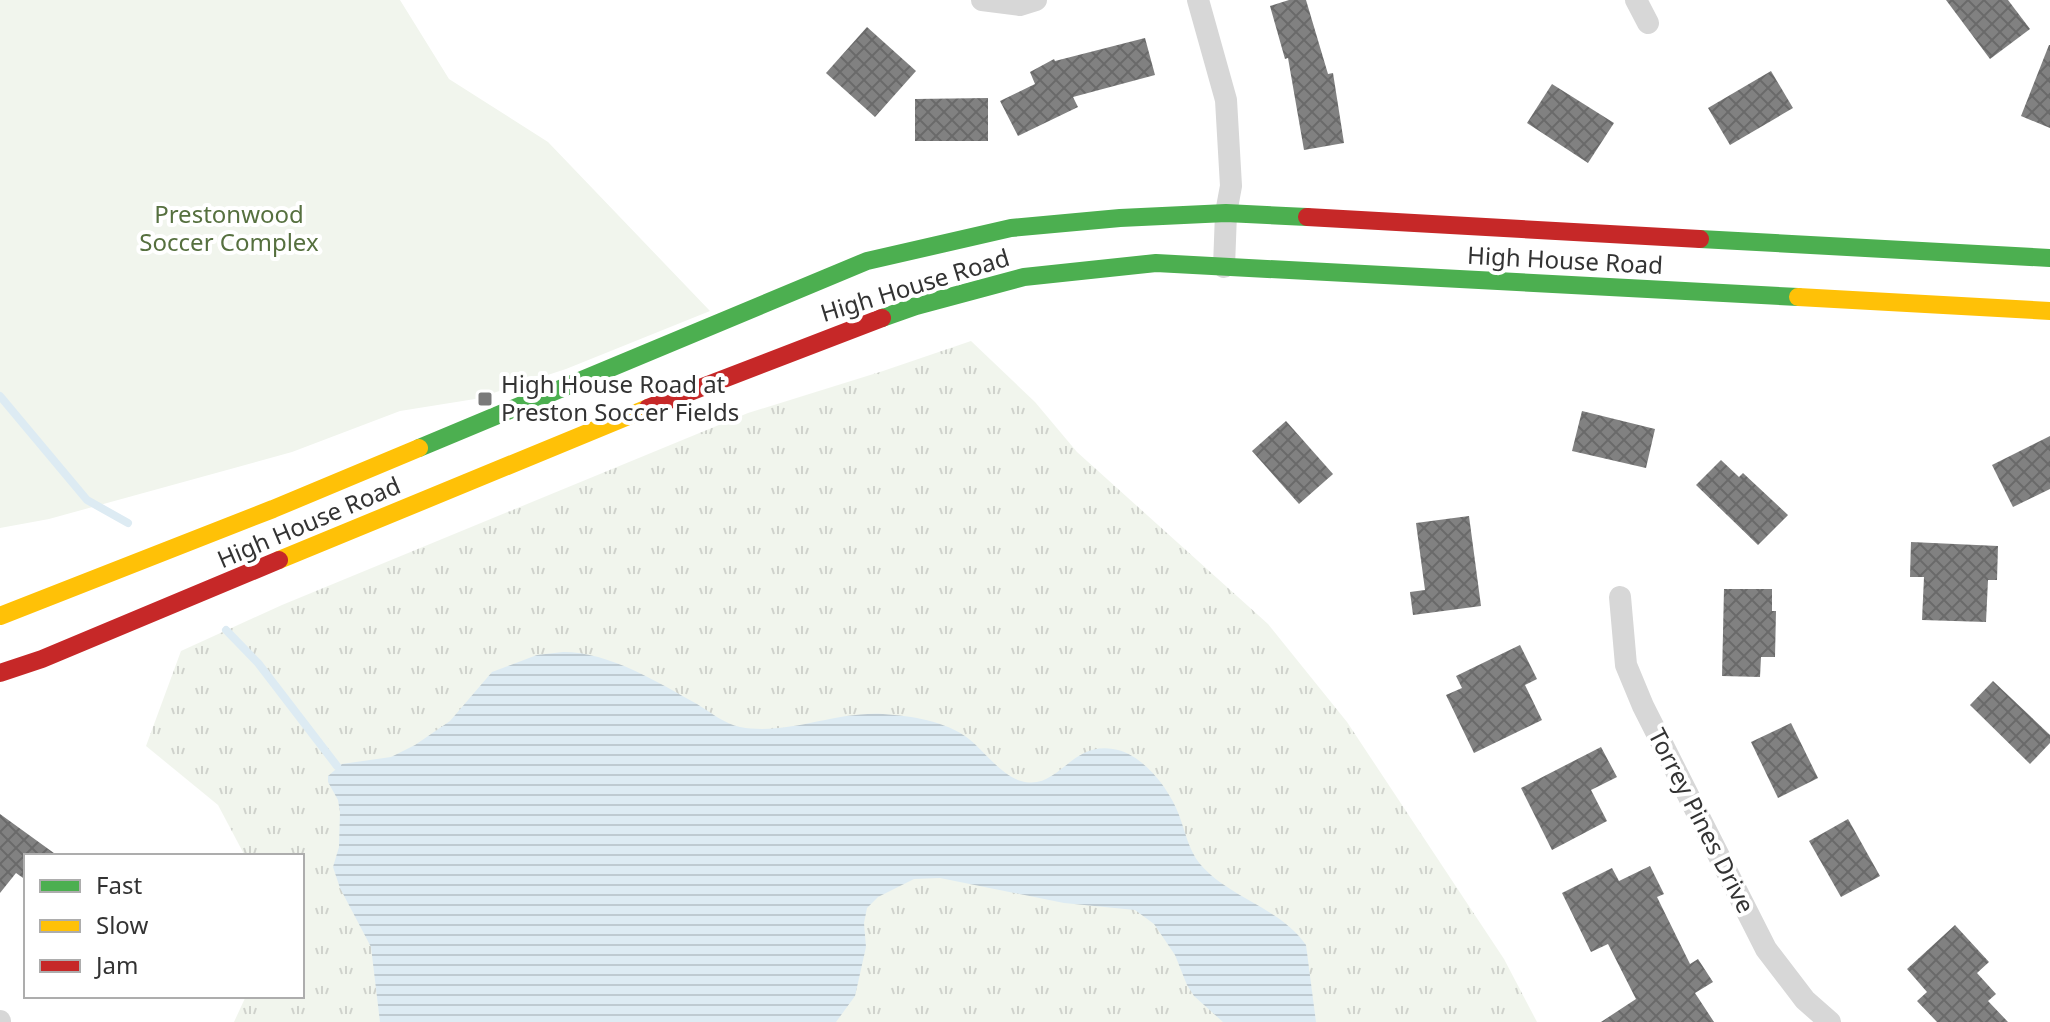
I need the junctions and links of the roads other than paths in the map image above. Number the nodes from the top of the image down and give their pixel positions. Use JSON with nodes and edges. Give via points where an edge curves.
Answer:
{"nodes":[{"id":1,"x":982,"y":0,"type":"edge"},
{"id":2,"x":1036,"y":0,"type":"edge"},
{"id":3,"x":1198,"y":0,"type":"edge"},
{"id":4,"x":1636,"y":0,"type":"edge"},
{"id":5,"x":1648,"y":23,"type":"dead end"},
{"id":6,"x":1226,"y":213,"type":"junction"},
{"id":7,"x":2050,"y":258,"type":"edge"},
{"id":8,"x":1224,"y":267,"type":"junction"},
{"id":9,"x":2050,"y":311,"type":"edge"},
{"id":10,"x":1620,"y":597,"type":"dead end"},
{"id":11,"x":0,"y":616,"type":"edge"},
{"id":12,"x":0,"y":673,"type":"edge"},
{"id":13,"x":1830,"y":1022,"type":"edge"}],
"edges":[{"from":1,"to":2,"type":"street","via":[[1020,5]]},
{"from":3,"to":6,"type":"street","via":[[1226,100],[1231,186]]},
{"from":4,"to":5,"type":"street"},
{"from":6,"to":7,"type":"main road","name":"High House Road"},
{"from":6,"to":8,"type":"street"},
{"from":6,"to":11,"type":"main road","name":"High House Road","via":[[1011,228],[867,261],[273,509]]},
{"from":8,"to":9,"type":"main road","name":"High House Road"},
{"from":8,"to":12,"type":"main road","name":"High House Road","via":[[1156,263],[1024,277],[916,306],[588,432]]},
{"from":10,"to":13,"type":"street","name":"Torrey Pines Drive","via":[[1626,665],[1643,706],[1766,949],[1805,1000]]}]}
